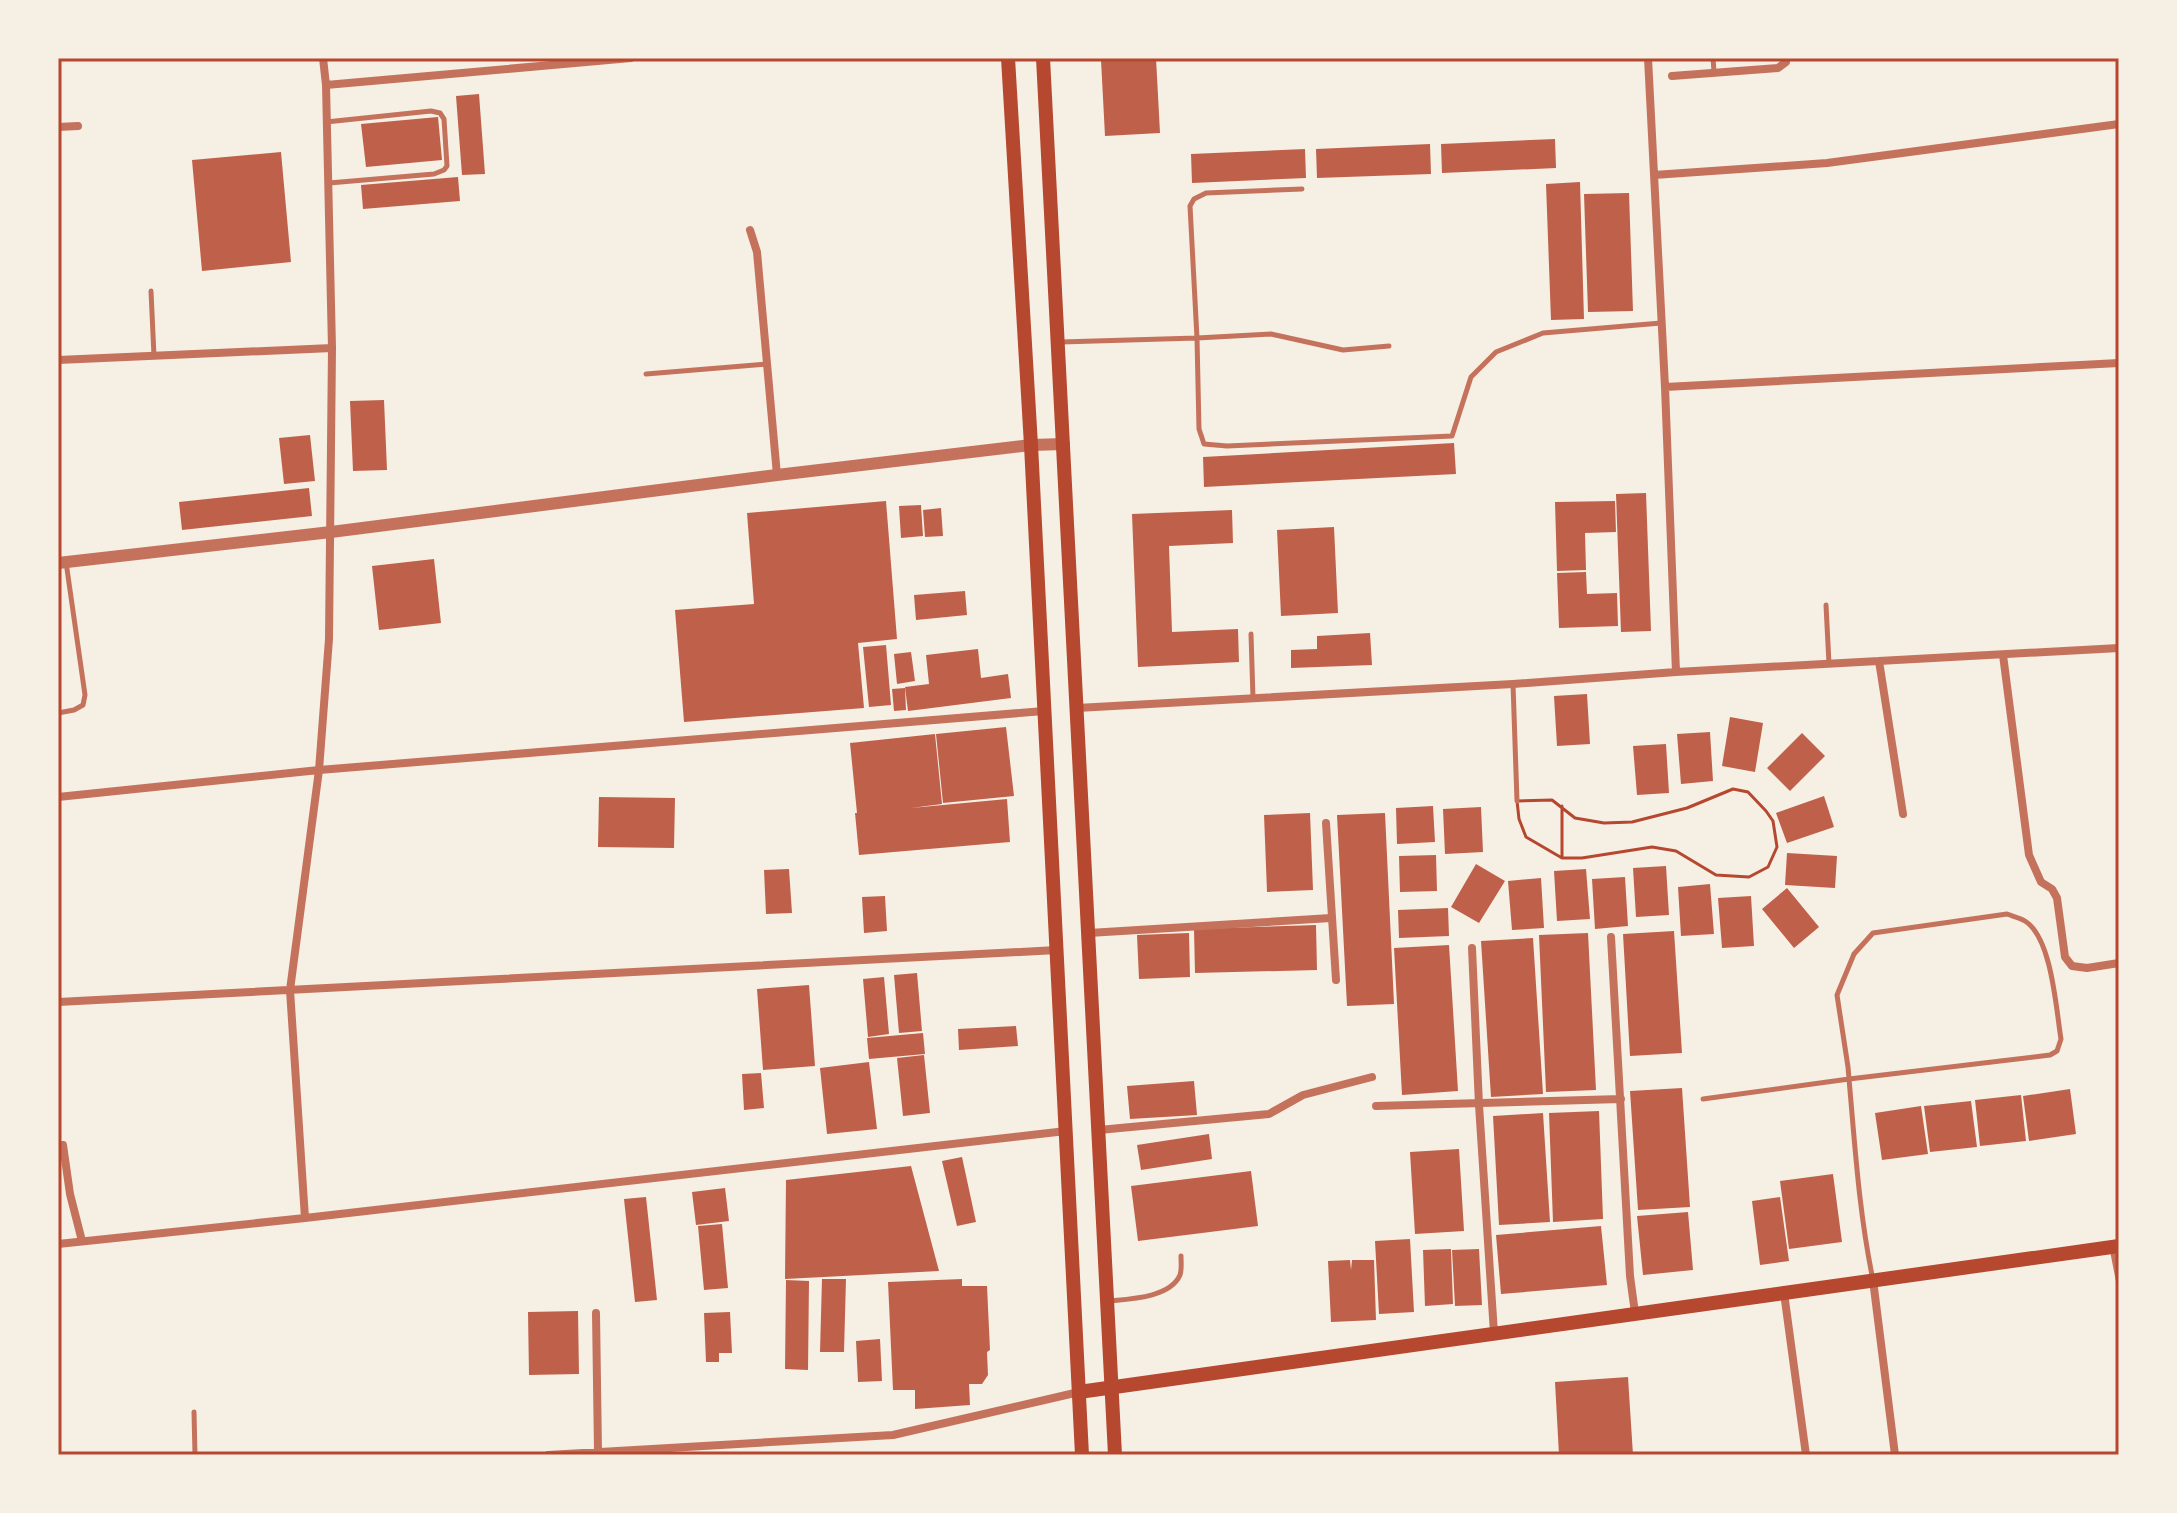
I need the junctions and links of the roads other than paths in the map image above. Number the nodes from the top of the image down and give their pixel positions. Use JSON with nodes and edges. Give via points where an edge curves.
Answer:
{"nodes":[{"id":1,"x":323,"y":58,"type":"edge"},
{"id":2,"x":631,"y":58,"type":"edge"},
{"id":3,"x":1008,"y":58,"type":"edge"},
{"id":4,"x":1043,"y":58,"type":"edge"},
{"id":5,"x":1648,"y":58,"type":"edge"},
{"id":6,"x":1713,"y":58,"type":"edge"},
{"id":7,"x":1785,"y":58,"type":"edge"},
{"id":8,"x":1714,"y":73,"type":"junction"},
{"id":9,"x":1672,"y":76,"type":"dead end"},
{"id":10,"x":326,"y":85,"type":"junction"},
{"id":11,"x":326,"y":122,"type":"junction"},
{"id":12,"x":2119,"y":124,"type":"edge"},
{"id":13,"x":78,"y":126,"type":"dead end"},
{"id":14,"x":58,"y":127,"type":"edge"},
{"id":15,"x":1654,"y":175,"type":"junction"},
{"id":16,"x":328,"y":183,"type":"junction"},
{"id":17,"x":1302,"y":189,"type":"dead end"},
{"id":18,"x":750,"y":230,"type":"dead end"},
{"id":19,"x":151,"y":291,"type":"dead end"},
{"id":20,"x":1661,"y":323,"type":"junction"},
{"id":21,"x":1197,"y":338,"type":"junction"},
{"id":22,"x":1059,"y":342,"type":"junction"},
{"id":23,"x":1389,"y":346,"type":"dead end"},
{"id":24,"x":332,"y":348,"type":"junction"},
{"id":25,"x":154,"y":357,"type":"junction"},
{"id":26,"x":58,"y":360,"type":"edge"},
{"id":27,"x":2119,"y":363,"type":"edge"},
{"id":28,"x":768,"y":364,"type":"junction"},
{"id":29,"x":646,"y":374,"type":"dead end"},
{"id":30,"x":1665,"y":387,"type":"junction"},
{"id":31,"x":1064,"y":444,"type":"junction"},
{"id":32,"x":1031,"y":445,"type":"junction"},
{"id":33,"x":777,"y":475,"type":"junction"},
{"id":34,"x":331,"y":532,"type":"junction"},
{"id":35,"x":62,"y":563,"type":"edge"},
{"id":36,"x":1826,"y":605,"type":"dead end"},
{"id":37,"x":1251,"y":634,"type":"dead end"},
{"id":38,"x":2119,"y":648,"type":"edge"},
{"id":39,"x":2003,"y":655,"type":"junction"},
{"id":40,"x":1879,"y":661,"type":"junction"},
{"id":41,"x":1829,"y":664,"type":"junction"},
{"id":42,"x":1676,"y":672,"type":"junction"},
{"id":43,"x":1513,"y":684,"type":"junction"},
{"id":44,"x":1253,"y":698,"type":"junction"},
{"id":45,"x":1077,"y":708,"type":"junction"},
{"id":46,"x":1044,"y":711,"type":"junction"},
{"id":47,"x":58,"y":713,"type":"edge"},
{"id":48,"x":319,"y":770,"type":"junction"},
{"id":49,"x":58,"y":797,"type":"edge"},
{"id":50,"x":1517,"y":801,"type":"road end"},
{"id":51,"x":1903,"y":814,"type":"dead end"},
{"id":52,"x":1326,"y":823,"type":"dead end"},
{"id":53,"x":1331,"y":918,"type":"junction"},
{"id":54,"x":1089,"y":933,"type":"junction"},
{"id":55,"x":1611,"y":937,"type":"dead end"},
{"id":56,"x":1472,"y":948,"type":"dead end"},
{"id":57,"x":1057,"y":950,"type":"junction"},
{"id":58,"x":2119,"y":963,"type":"edge"},
{"id":59,"x":1336,"y":980,"type":"dead end"},
{"id":60,"x":290,"y":990,"type":"junction"},
{"id":61,"x":58,"y":1002,"type":"edge"},
{"id":62,"x":1372,"y":1077,"type":"dead end"},
{"id":63,"x":1849,"y":1079,"type":"junction"},
{"id":64,"x":1621,"y":1099,"type":"junction"},
{"id":65,"x":1703,"y":1099,"type":"dead end"},
{"id":66,"x":1479,"y":1105,"type":"junction"},
{"id":67,"x":1376,"y":1106,"type":"dead end"},
{"id":68,"x":1099,"y":1130,"type":"junction"},
{"id":69,"x":1066,"y":1131,"type":"junction"},
{"id":70,"x":63,"y":1145,"type":"dead end"},
{"id":71,"x":305,"y":1218,"type":"junction"},
{"id":72,"x":82,"y":1241,"type":"junction"},
{"id":73,"x":58,"y":1244,"type":"edge"},
{"id":74,"x":2115,"y":1246,"type":"edge"},
{"id":75,"x":1181,"y":1256,"type":"dead end"},
{"id":76,"x":1873,"y":1280,"type":"junction"},
{"id":77,"x":2119,"y":1284,"type":"edge"},
{"id":78,"x":1784,"y":1293,"type":"junction"},
{"id":79,"x":1107,"y":1301,"type":"junction"},
{"id":80,"x":596,"y":1313,"type":"dead end"},
{"id":81,"x":1635,"y":1313,"type":"junction"},
{"id":82,"x":1494,"y":1333,"type":"junction"},
{"id":83,"x":1112,"y":1386,"type":"junction"},
{"id":84,"x":1079,"y":1392,"type":"junction"},
{"id":85,"x":194,"y":1412,"type":"dead end"},
{"id":86,"x":598,"y":1452,"type":"junction"},
{"id":87,"x":195,"y":1455,"type":"edge"},
{"id":88,"x":548,"y":1455,"type":"edge"},
{"id":89,"x":1082,"y":1455,"type":"edge"},
{"id":90,"x":1115,"y":1455,"type":"edge"},
{"id":91,"x":1806,"y":1455,"type":"edge"},
{"id":92,"x":1895,"y":1455,"type":"edge"}],
"edges":[{"from":1,"to":10,"type":"street"},
{"from":2,"to":10,"type":"street"},
{"from":3,"to":32,"type":"main road"},
{"from":4,"to":22,"type":"main road"},
{"from":5,"to":15,"type":"street"},
{"from":6,"to":8,"type":"lane"},
{"from":7,"to":8,"type":"street","via":[[1778,68]]},
{"from":8,"to":9,"type":"street"},
{"from":10,"to":11,"type":"street"},
{"from":11,"to":16,"type":"street"},
{"from":11,"to":16,"type":"lane","via":[[440,113],[447,166],[434,174]]},
{"from":12,"to":15,"type":"street","via":[[1827,163]]},
{"from":13,"to":14,"type":"street"},
{"from":15,"to":20,"type":"street"},
{"from":16,"to":24,"type":"street"},
{"from":17,"to":21,"type":"lane","via":[[1206,193],[1194,199],[1190,206]]},
{"from":18,"to":28,"type":"street","via":[[757,252]]},
{"from":19,"to":25,"type":"lane"},
{"from":20,"to":21,"type":"lane","via":[[1543,333],[1496,352],[1471,377],[1452,436],[1227,446],[1204,444],[1199,429]]},
{"from":20,"to":30,"type":"street"},
{"from":21,"to":22,"type":"lane"},
{"from":21,"to":23,"type":"lane","via":[[1271,334],[1343,350]]},
{"from":22,"to":31,"type":"main road"},
{"from":24,"to":25,"type":"street"},
{"from":24,"to":34,"type":"street"},
{"from":25,"to":26,"type":"street"},
{"from":27,"to":30,"type":"street"},
{"from":28,"to":29,"type":"lane"},
{"from":28,"to":33,"type":"street"},
{"from":30,"to":42,"type":"street"},
{"from":31,"to":32,"type":"street"},
{"from":31,"to":45,"type":"main road"},
{"from":32,"to":33,"type":"street"},
{"from":32,"to":46,"type":"main road"},
{"from":33,"to":34,"type":"street"},
{"from":34,"to":35,"type":"street"},
{"from":34,"to":48,"type":"street"},
{"from":35,"to":47,"type":"lane","via":[[85,695],[83,705]]},
{"from":36,"to":41,"type":"lane"},
{"from":37,"to":44,"type":"lane"},
{"from":38,"to":39,"type":"street"},
{"from":39,"to":40,"type":"street"},
{"from":39,"to":58,"type":"street","via":[[2029,855],[2041,882],[2057,898],[2065,957],[2072,966],[2087,968]]},
{"from":40,"to":41,"type":"street"},
{"from":40,"to":51,"type":"street"},
{"from":41,"to":42,"type":"street"},
{"from":42,"to":43,"type":"street"},
{"from":43,"to":44,"type":"street"},
{"from":43,"to":50,"type":"lane"},
{"from":44,"to":45,"type":"street"},
{"from":45,"to":54,"type":"main road"},
{"from":46,"to":48,"type":"street"},
{"from":46,"to":57,"type":"main road"},
{"from":48,"to":49,"type":"street"},
{"from":48,"to":60,"type":"street"},
{"from":52,"to":53,"type":"street"},
{"from":53,"to":54,"type":"street"},
{"from":53,"to":59,"type":"street"},
{"from":54,"to":68,"type":"main road"},
{"from":55,"to":64,"type":"street"},
{"from":56,"to":66,"type":"street"},
{"from":57,"to":60,"type":"street"},
{"from":57,"to":69,"type":"main road"},
{"from":60,"to":61,"type":"street"},
{"from":60,"to":71,"type":"street"},
{"from":62,"to":68,"type":"street","via":[[1303,1095],[1269,1114]]},
{"from":63,"to":63,"type":"lane","via":[[1837,995],[1854,954],[1873,933],[2007,914],[2026,921],[2048,959],[2061,1039],[2057,1051]]},
{"from":63,"to":65,"type":"lane"},
{"from":63,"to":76,"type":"lane"},
{"from":64,"to":66,"type":"street"},
{"from":64,"to":81,"type":"street"},
{"from":66,"to":67,"type":"street"},
{"from":66,"to":82,"type":"street"},
{"from":68,"to":79,"type":"main road"},
{"from":69,"to":71,"type":"street"},
{"from":69,"to":84,"type":"main road"},
{"from":70,"to":72,"type":"street"},
{"from":71,"to":72,"type":"street"},
{"from":72,"to":73,"type":"street"},
{"from":74,"to":76,"type":"main road"},
{"from":74,"to":77,"type":"lane"},
{"from":75,"to":79,"type":"lane","via":[[1181,1274],[1162,1291]]},
{"from":76,"to":78,"type":"main road"},
{"from":76,"to":92,"type":"street"},
{"from":78,"to":81,"type":"main road"},
{"from":78,"to":91,"type":"street"},
{"from":79,"to":83,"type":"main road"},
{"from":80,"to":86,"type":"street"},
{"from":81,"to":82,"type":"main road"},
{"from":82,"to":83,"type":"main road"},
{"from":83,"to":84,"type":"main road"},
{"from":83,"to":90,"type":"main road"},
{"from":84,"to":86,"type":"street","via":[[893,1435]]},
{"from":84,"to":89,"type":"main road"},
{"from":85,"to":87,"type":"lane"},
{"from":86,"to":88,"type":"street"}]}
